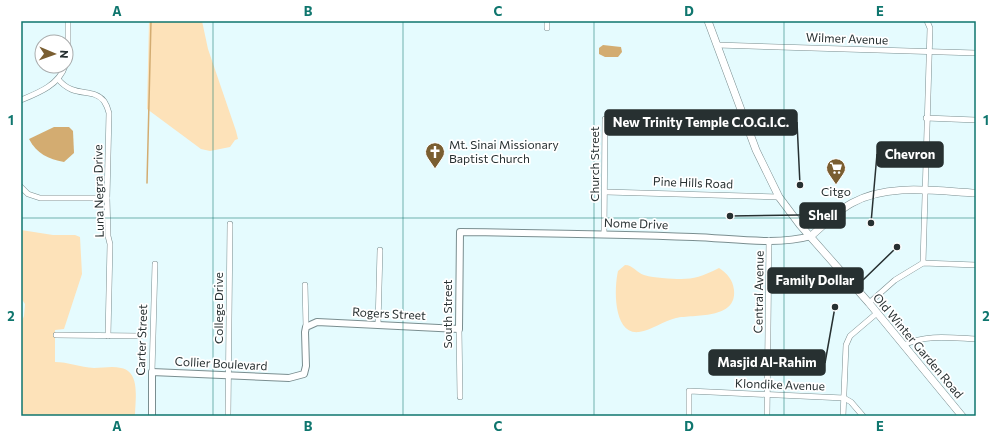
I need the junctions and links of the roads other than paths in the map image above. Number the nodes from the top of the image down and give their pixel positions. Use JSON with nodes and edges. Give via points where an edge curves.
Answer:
{"nodes":[{"id":1,"x":68,"y":21,"type":"edge"},
{"id":2,"x":547,"y":21,"type":"edge"},
{"id":3,"x":708,"y":21,"type":"edge"},
{"id":4,"x":927,"y":21,"type":"edge"},
{"id":5,"x":547,"y":28,"type":"dead end"},
{"id":6,"x":68,"y":34,"type":"edge"},
{"id":7,"x":717,"y":45,"type":"junction"},
{"id":8,"x":929,"y":51,"type":"junction"},
{"id":9,"x":976,"y":53,"type":"edge"},
{"id":10,"x":61,"y":74,"type":"edge"},
{"id":11,"x":58,"y":79,"type":"junction"},
{"id":12,"x":21,"y":100,"type":"edge"},
{"id":13,"x":926,"y":118,"type":"junction"},
{"id":14,"x":605,"y":119,"type":"dead end"},
{"id":15,"x":976,"y":120,"type":"edge"},
{"id":16,"x":21,"y":187,"type":"edge"},
{"id":17,"x":925,"y":191,"type":"junction"},
{"id":18,"x":606,"y":192,"type":"junction"},
{"id":19,"x":976,"y":193,"type":"edge"},
{"id":20,"x":779,"y":197,"type":"junction"},
{"id":21,"x":107,"y":198,"type":"junction"},
{"id":22,"x":230,"y":224,"type":"dead end"},
{"id":23,"x":460,"y":232,"type":"joint"},
{"id":24,"x":604,"y":234,"type":"junction"},
{"id":25,"x":811,"y":236,"type":"junction"},
{"id":26,"x":769,"y":240,"type":"junction"},
{"id":27,"x":380,"y":250,"type":"dead end"},
{"id":28,"x":923,"y":263,"type":"junction"},
{"id":29,"x":155,"y":264,"type":"dead end"},
{"id":30,"x":976,"y":265,"type":"edge"},
{"id":31,"x":305,"y":285,"type":"dead end"},
{"id":32,"x":869,"y":303,"type":"junction"},
{"id":33,"x":877,"y":313,"type":"junction"},
{"id":34,"x":378,"y":325,"type":"junction"},
{"id":35,"x":306,"y":327,"type":"junction"},
{"id":36,"x":459,"y":329,"type":"junction"},
{"id":37,"x":56,"y":335,"type":"dead end"},
{"id":38,"x":108,"y":336,"type":"junction"},
{"id":39,"x":140,"y":336,"type":"dead end"},
{"id":40,"x":976,"y":339,"type":"edge"},
{"id":41,"x":904,"y":345,"type":"junction"},
{"id":42,"x":152,"y":372,"type":"junction"},
{"id":43,"x":229,"y":375,"type":"junction"},
{"id":44,"x":767,"y":394,"type":"junction"},
{"id":45,"x":460,"y":397,"type":"dead end"},
{"id":46,"x":844,"y":398,"type":"junction"},
{"id":47,"x":152,"y":416,"type":"edge"},
{"id":48,"x":228,"y":416,"type":"edge"},
{"id":49,"x":689,"y":416,"type":"edge"},
{"id":50,"x":767,"y":416,"type":"edge"},
{"id":51,"x":843,"y":416,"type":"edge"},
{"id":52,"x":863,"y":416,"type":"edge"},
{"id":53,"x":962,"y":416,"type":"edge"}],
"edges":[{"from":1,"to":6,"type":"street"},
{"from":2,"to":5,"type":"street"},
{"from":3,"to":7,"type":"main road","name":"Old Winter Garden Road"},
{"from":4,"to":8,"type":"street","via":[[930,28]]},
{"from":7,"to":8,"type":"street","name":"Wilmer Avenue"},
{"from":7,"to":20,"type":"main road","name":"Old Winter Garden Road","via":[[758,155]]},
{"from":8,"to":9,"type":"street","name":"Wilmer Avenue"},
{"from":8,"to":13,"type":"street"},
{"from":10,"to":11,"type":"street"},
{"from":11,"to":12,"type":"street","via":[[44,90]]},
{"from":11,"to":21,"type":"street","name":"Luna Negra Drive","via":[[64,87],[73,91],[96,95],[104,101],[109,113]]},
{"from":13,"to":15,"type":"street"},
{"from":13,"to":17,"type":"street"},
{"from":14,"to":18,"type":"street","name":"Church Street"},
{"from":16,"to":21,"type":"street","via":[[28,194],[40,198]]},
{"from":17,"to":19,"type":"main road"},
{"from":17,"to":25,"type":"main road","via":[[888,192],[852,203]]},
{"from":17,"to":28,"type":"street"},
{"from":18,"to":20,"type":"street","name":"Pine Hills Road"},
{"from":18,"to":24,"type":"street","name":"Church Street"},
{"from":20,"to":25,"type":"main road","name":"Old Winter Garden Road"},
{"from":21,"to":38,"type":"street","name":"Luna Negra Drive","via":[[110,244]]},
{"from":22,"to":43,"type":"street","name":"College Drive"},
{"from":23,"to":24,"type":"street","name":"Nome Drive"},
{"from":23,"to":36,"type":"street","name":"South Street"},
{"from":24,"to":26,"type":"street","name":"Nome Drive"},
{"from":25,"to":26,"type":"street","name":"Nome Drive","via":[[802,239]]},
{"from":25,"to":32,"type":"main road","name":"Old Winter Garden Road"},
{"from":26,"to":44,"type":"street","name":"Central Avenue"},
{"from":27,"to":34,"type":"street"},
{"from":28,"to":30,"type":"street"},
{"from":28,"to":32,"type":"street","via":[[895,280]]},
{"from":29,"to":42,"type":"street","name":"Carter Street"},
{"from":31,"to":35,"type":"street"},
{"from":32,"to":33,"type":"main road","name":"Old Winter Garden Road"},
{"from":33,"to":41,"type":"main road","name":"Old Winter Garden Road"},
{"from":33,"to":46,"type":"street","via":[[850,336],[846,345]]},
{"from":34,"to":35,"type":"street","name":"Rogers Street","via":[[318,322]]},
{"from":34,"to":36,"type":"street","name":"Rogers Street"},
{"from":35,"to":43,"type":"street","name":"Collier Boulevard","via":[[304,374],[290,378]]},
{"from":36,"to":45,"type":"street","name":"South Street"},
{"from":37,"to":38,"type":"street"},
{"from":38,"to":39,"type":"street"},
{"from":40,"to":41,"type":"street","via":[[929,338]]},
{"from":41,"to":53,"type":"main road","name":"Old Winter Garden Road"},
{"from":42,"to":43,"type":"street","name":"Collier Boulevard"},
{"from":42,"to":47,"type":"street","name":"Carter Street"},
{"from":43,"to":48,"type":"street","name":"College Drive"},
{"from":44,"to":46,"type":"street","name":"Klondike Avenue"},
{"from":44,"to":49,"type":"street","name":"Klondike Avenue","via":[[690,391]]},
{"from":44,"to":50,"type":"street","name":"Central Avenue"},
{"from":46,"to":51,"type":"street"},
{"from":46,"to":52,"type":"street"}]}
